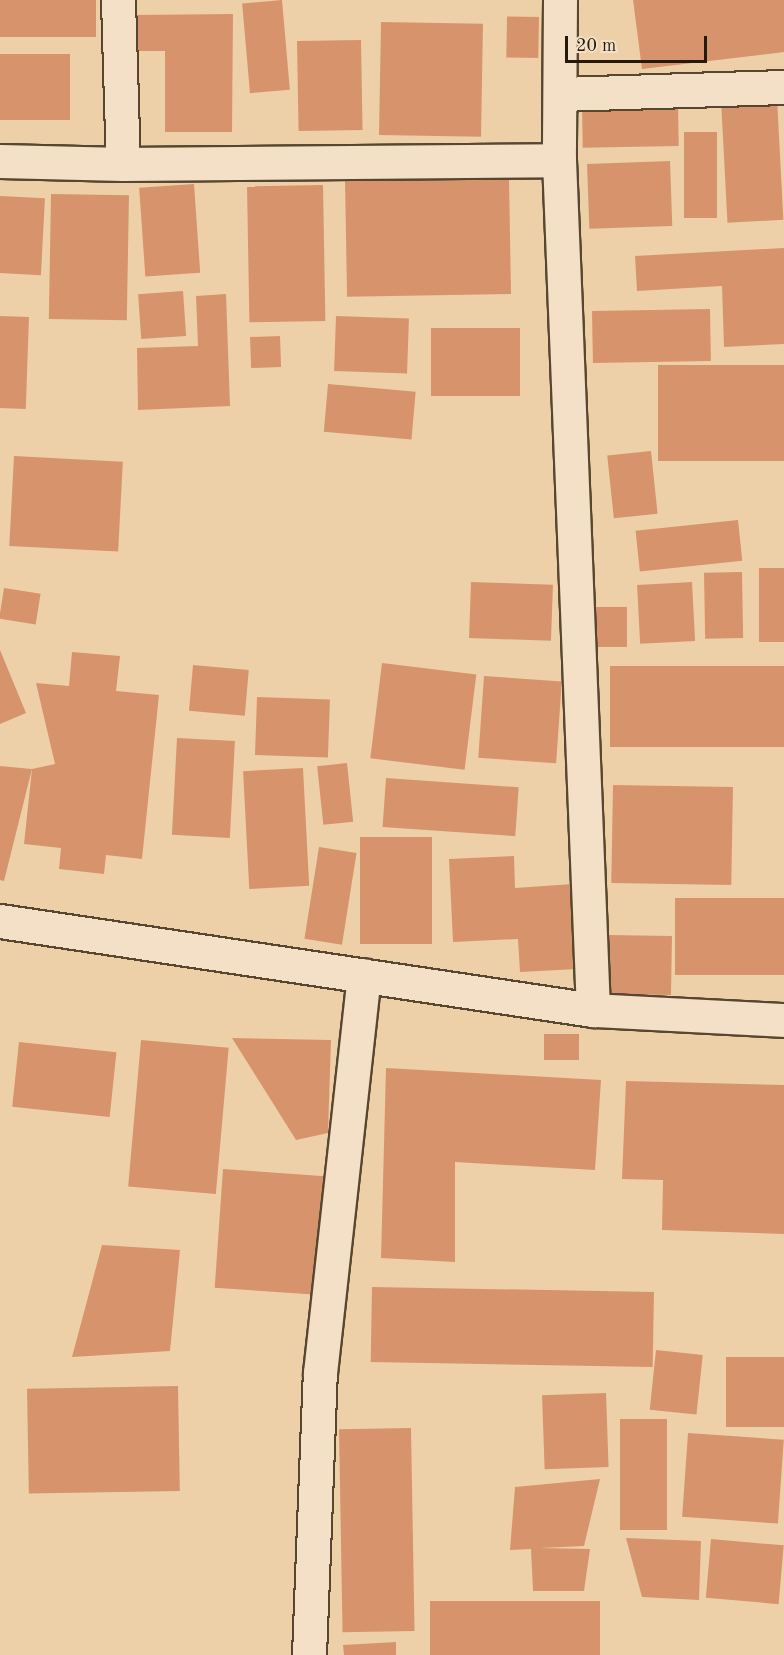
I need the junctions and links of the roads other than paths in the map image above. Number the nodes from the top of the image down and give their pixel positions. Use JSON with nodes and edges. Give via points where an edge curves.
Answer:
{"nodes":[{"id":1,"x":118,"y":0,"type":"edge"},
{"id":2,"x":560,"y":0,"type":"edge"},
{"id":3,"x":784,"y":87,"type":"edge"},
{"id":4,"x":561,"y":94,"type":"junction"},
{"id":5,"x":559,"y":160,"type":"junction"},
{"id":6,"x":0,"y":161,"type":"edge"},
{"id":7,"x":123,"y":164,"type":"junction"},
{"id":8,"x":0,"y":921,"type":"edge"},
{"id":9,"x":364,"y":975,"type":"junction"},
{"id":10,"x":593,"y":1010,"type":"junction"},
{"id":11,"x":784,"y":1020,"type":"edge"},
{"id":12,"x":309,"y":1655,"type":"edge"}],
"edges":[{"from":1,"to":7,"type":"street"},
{"from":2,"to":4,"type":"street"},
{"from":3,"to":4,"type":"street"},
{"from":4,"to":5,"type":"street"},
{"from":5,"to":7,"type":"street"},
{"from":5,"to":10,"type":"street"},
{"from":6,"to":7,"type":"street"},
{"from":8,"to":9,"type":"street"},
{"from":9,"to":10,"type":"street"},
{"from":9,"to":12,"type":"street","via":[[320,1373]]},
{"from":10,"to":11,"type":"street"}]}
